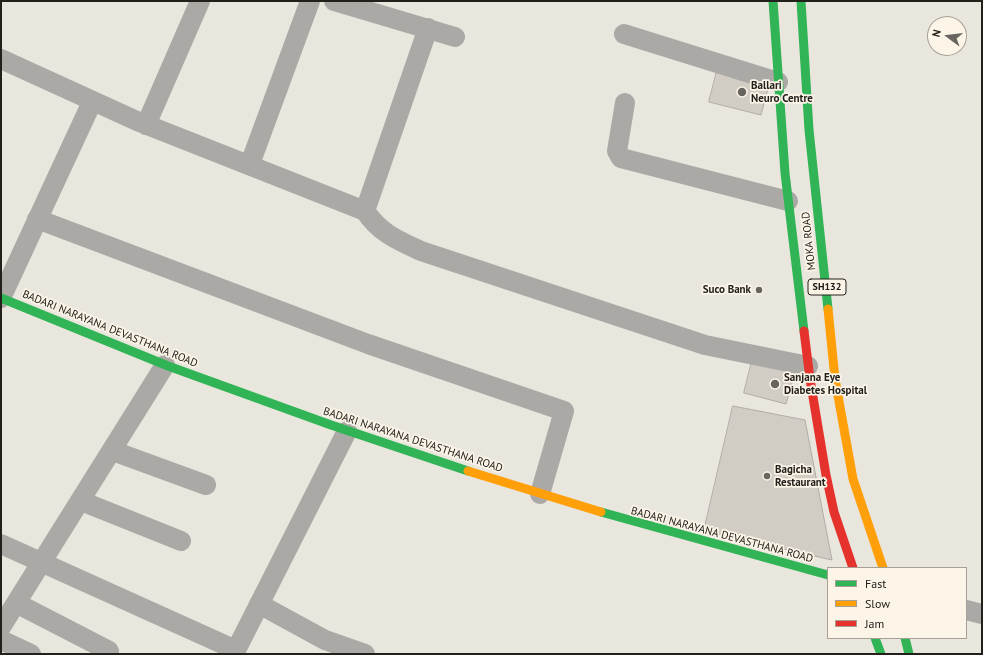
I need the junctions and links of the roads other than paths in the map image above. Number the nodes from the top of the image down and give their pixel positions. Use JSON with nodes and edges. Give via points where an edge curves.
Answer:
{"nodes":[{"id":1,"x":200,"y":1,"type":"edge"},
{"id":2,"x":310,"y":1,"type":"edge"},
{"id":3,"x":334,"y":1,"type":"edge"},
{"id":4,"x":773,"y":1,"type":"edge"},
{"id":5,"x":801,"y":1,"type":"edge"},
{"id":6,"x":428,"y":28,"type":"junction"},
{"id":7,"x":624,"y":34,"type":"dead end"},
{"id":8,"x":454,"y":37,"type":"dead end"},
{"id":9,"x":1,"y":58,"type":"edge"},
{"id":10,"x":778,"y":82,"type":"junction"},
{"id":11,"x":92,"y":102,"type":"junction"},
{"id":12,"x":625,"y":103,"type":"dead end"},
{"id":13,"x":146,"y":125,"type":"junction"},
{"id":14,"x":250,"y":164,"type":"junction"},
{"id":15,"x":788,"y":201,"type":"junction"},
{"id":16,"x":365,"y":210,"type":"junction"},
{"id":17,"x":37,"y":219,"type":"junction"},
{"id":18,"x":1,"y":298,"type":"edge"},
{"id":19,"x":165,"y":365,"type":"junction"},
{"id":20,"x":808,"y":366,"type":"junction"},
{"id":21,"x":346,"y":432,"type":"junction"},
{"id":22,"x":113,"y":451,"type":"junction"},
{"id":23,"x":206,"y":485,"type":"dead end"},
{"id":24,"x":540,"y":494,"type":"junction"},
{"id":25,"x":81,"y":501,"type":"junction"},
{"id":26,"x":181,"y":541,"type":"dead end"},
{"id":27,"x":1,"y":544,"type":"edge"},
{"id":28,"x":42,"y":562,"type":"junction"},
{"id":29,"x":853,"y":567,"type":"edge"},
{"id":30,"x":883,"y":567,"type":"edge"},
{"id":31,"x":827,"y":575,"type":"edge"},
{"id":32,"x":16,"y":603,"type":"junction"},
{"id":33,"x":259,"y":604,"type":"junction"},
{"id":34,"x":967,"y":610,"type":"edge"},
{"id":35,"x":982,"y":614,"type":"edge"},
{"id":36,"x":1,"y":627,"type":"edge"},
{"id":37,"x":875,"y":639,"type":"edge"},
{"id":38,"x":904,"y":639,"type":"edge"},
{"id":39,"x":1,"y":640,"type":"edge"},
{"id":40,"x":109,"y":651,"type":"dead end"},
{"id":41,"x":235,"y":652,"type":"edge"},
{"id":42,"x":31,"y":654,"type":"edge"},
{"id":43,"x":365,"y":654,"type":"edge"},
{"id":44,"x":881,"y":654,"type":"edge"},
{"id":45,"x":909,"y":654,"type":"edge"}],
"edges":[{"from":1,"to":13,"type":"street"},
{"from":2,"to":14,"type":"street"},
{"from":3,"to":6,"type":"street"},
{"from":4,"to":10,"type":"main road","name":"MOKA ROAD","number":"SH132"},
{"from":5,"to":30,"type":"main road","name":"MOKA ROAD","number":"SH132","via":[[809,130],[835,379],[853,479]]},
{"from":6,"to":8,"type":"street"},
{"from":6,"to":16,"type":"street"},
{"from":7,"to":10,"type":"street"},
{"from":9,"to":11,"type":"street"},
{"from":10,"to":15,"type":"main road","name":"MOKA ROAD","number":"SH132"},
{"from":11,"to":13,"type":"street"},
{"from":11,"to":17,"type":"street"},
{"from":12,"to":15,"type":"street","via":[[616,151],[621,158]]},
{"from":13,"to":14,"type":"street"},
{"from":14,"to":16,"type":"street"},
{"from":15,"to":20,"type":"main road","name":"MOKA ROAD","number":"SH132"},
{"from":16,"to":20,"type":"street","via":[[374,225],[390,237],[421,252],[705,345]]},
{"from":17,"to":18,"type":"street"},
{"from":17,"to":24,"type":"street","via":[[368,344],[564,411]]},
{"from":18,"to":19,"type":"main road","name":"BADARI NARAYANA DEVASTHANA ROAD"},
{"from":19,"to":21,"type":"main road","name":"BADARI NARAYANA DEVASTHANA ROAD"},
{"from":19,"to":22,"type":"street"},
{"from":20,"to":29,"type":"main road","name":"MOKA ROAD","number":"SH132","via":[[834,512]]},
{"from":21,"to":24,"type":"main road","name":"BADARI NARAYANA DEVASTHANA ROAD"},
{"from":21,"to":33,"type":"street"},
{"from":22,"to":23,"type":"street"},
{"from":22,"to":25,"type":"street"},
{"from":24,"to":31,"type":"main road","name":"BADARI NARAYANA DEVASTHANA ROAD","via":[[662,532]]},
{"from":25,"to":26,"type":"street"},
{"from":25,"to":28,"type":"street"},
{"from":27,"to":28,"type":"street"},
{"from":28,"to":32,"type":"street"},
{"from":28,"to":41,"type":"street"},
{"from":32,"to":36,"type":"street"},
{"from":32,"to":40,"type":"street"},
{"from":33,"to":41,"type":"street"},
{"from":33,"to":43,"type":"street","via":[[325,640]]},
{"from":34,"to":35,"type":"street"},
{"from":37,"to":44,"type":"main road"},
{"from":38,"to":45,"type":"main road"},
{"from":39,"to":42,"type":"street"}]}
